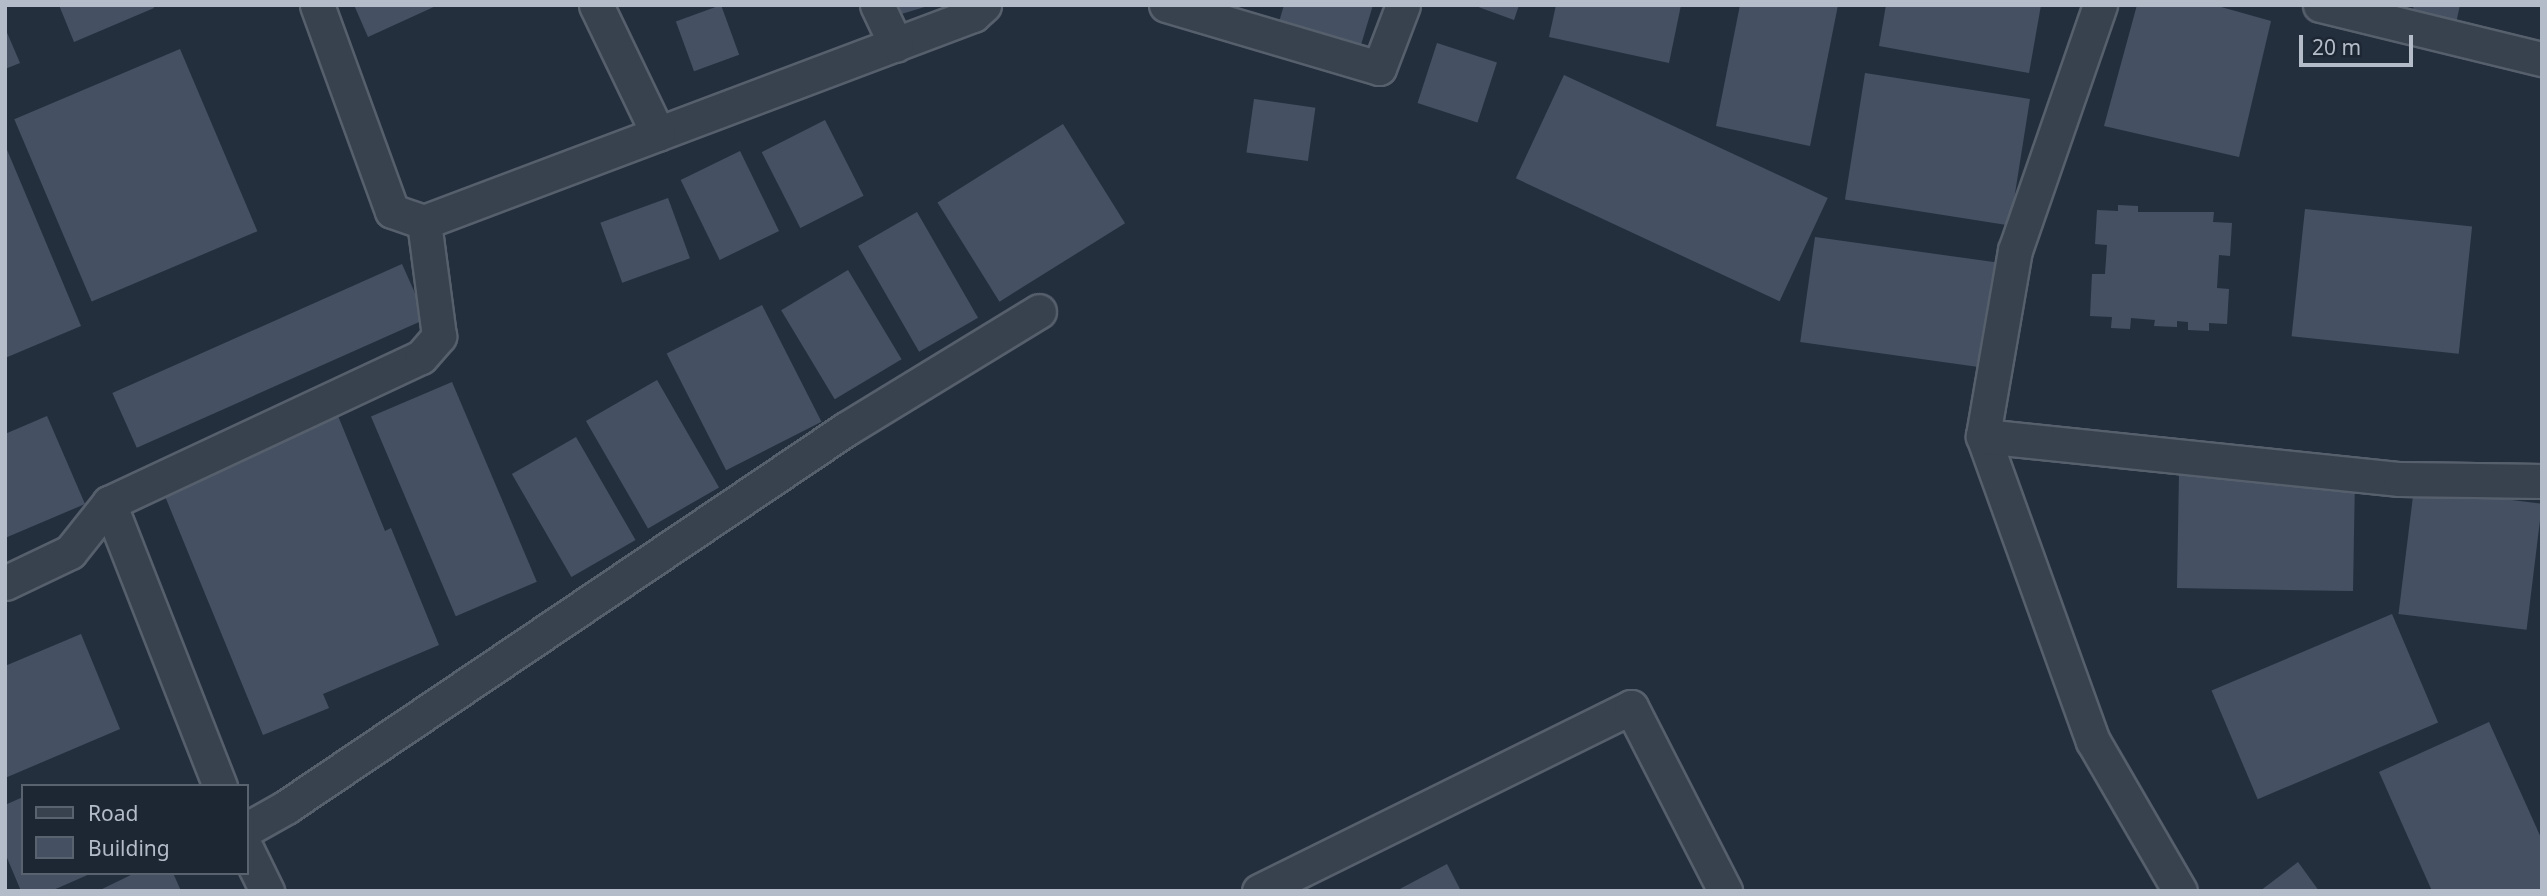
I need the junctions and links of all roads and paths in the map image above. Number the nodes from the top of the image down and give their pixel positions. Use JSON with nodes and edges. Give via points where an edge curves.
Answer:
{"nodes":[{"id":1,"x":317,"y":5,"type":"edge"},
{"id":2,"x":596,"y":5,"type":"edge"},
{"id":3,"x":877,"y":5,"type":"edge"},
{"id":4,"x":984,"y":5,"type":"edge"},
{"id":5,"x":1166,"y":5,"type":"edge"},
{"id":6,"x":1404,"y":5,"type":"edge"},
{"id":7,"x":2100,"y":5,"type":"edge"},
{"id":8,"x":2320,"y":5,"type":"edge"},
{"id":9,"x":896,"y":45,"type":"junction"},
{"id":10,"x":2542,"y":60,"type":"edge"},
{"id":11,"x":658,"y":134,"type":"junction"},
{"id":12,"x":424,"y":222,"type":"junction"},
{"id":13,"x":1039,"y":312,"type":"dead end"},
{"id":14,"x":1983,"y":436,"type":"junction"},
{"id":15,"x":2542,"y":481,"type":"edge"},
{"id":16,"x":109,"y":503,"type":"junction"},
{"id":17,"x":5,"y":583,"type":"edge"},
{"id":18,"x":219,"y":784,"type":"edge"},
{"id":19,"x":248,"y":828,"type":"edge"},
{"id":20,"x":248,"y":852,"type":"edge"},
{"id":21,"x":267,"y":891,"type":"edge"},
{"id":22,"x":1259,"y":891,"type":"edge"},
{"id":23,"x":1725,"y":891,"type":"edge"},
{"id":24,"x":2180,"y":891,"type":"edge"}],
"edges":[{"from":1,"to":12,"type":"street","via":[[392,211]]},
{"from":2,"to":11,"type":"street"},
{"from":3,"to":9,"type":"street"},
{"from":4,"to":9,"type":"street","via":[[972,15]]},
{"from":5,"to":6,"type":"street","via":[[1379,68]]},
{"from":7,"to":14,"type":"street","via":[[2015,250]]},
{"from":8,"to":10,"type":"street"},
{"from":9,"to":11,"type":"street"},
{"from":11,"to":12,"type":"street"},
{"from":12,"to":16,"type":"street","via":[[439,336],[421,357]]},
{"from":13,"to":19,"type":"street","via":[[846,429]]},
{"from":14,"to":15,"type":"street","via":[[2400,479]]},
{"from":14,"to":24,"type":"street","via":[[2093,741]]},
{"from":16,"to":17,"type":"street","via":[[70,552]]},
{"from":16,"to":18,"type":"street"},
{"from":20,"to":21,"type":"street"},
{"from":22,"to":23,"type":"street","via":[[1631,707]]}]}
